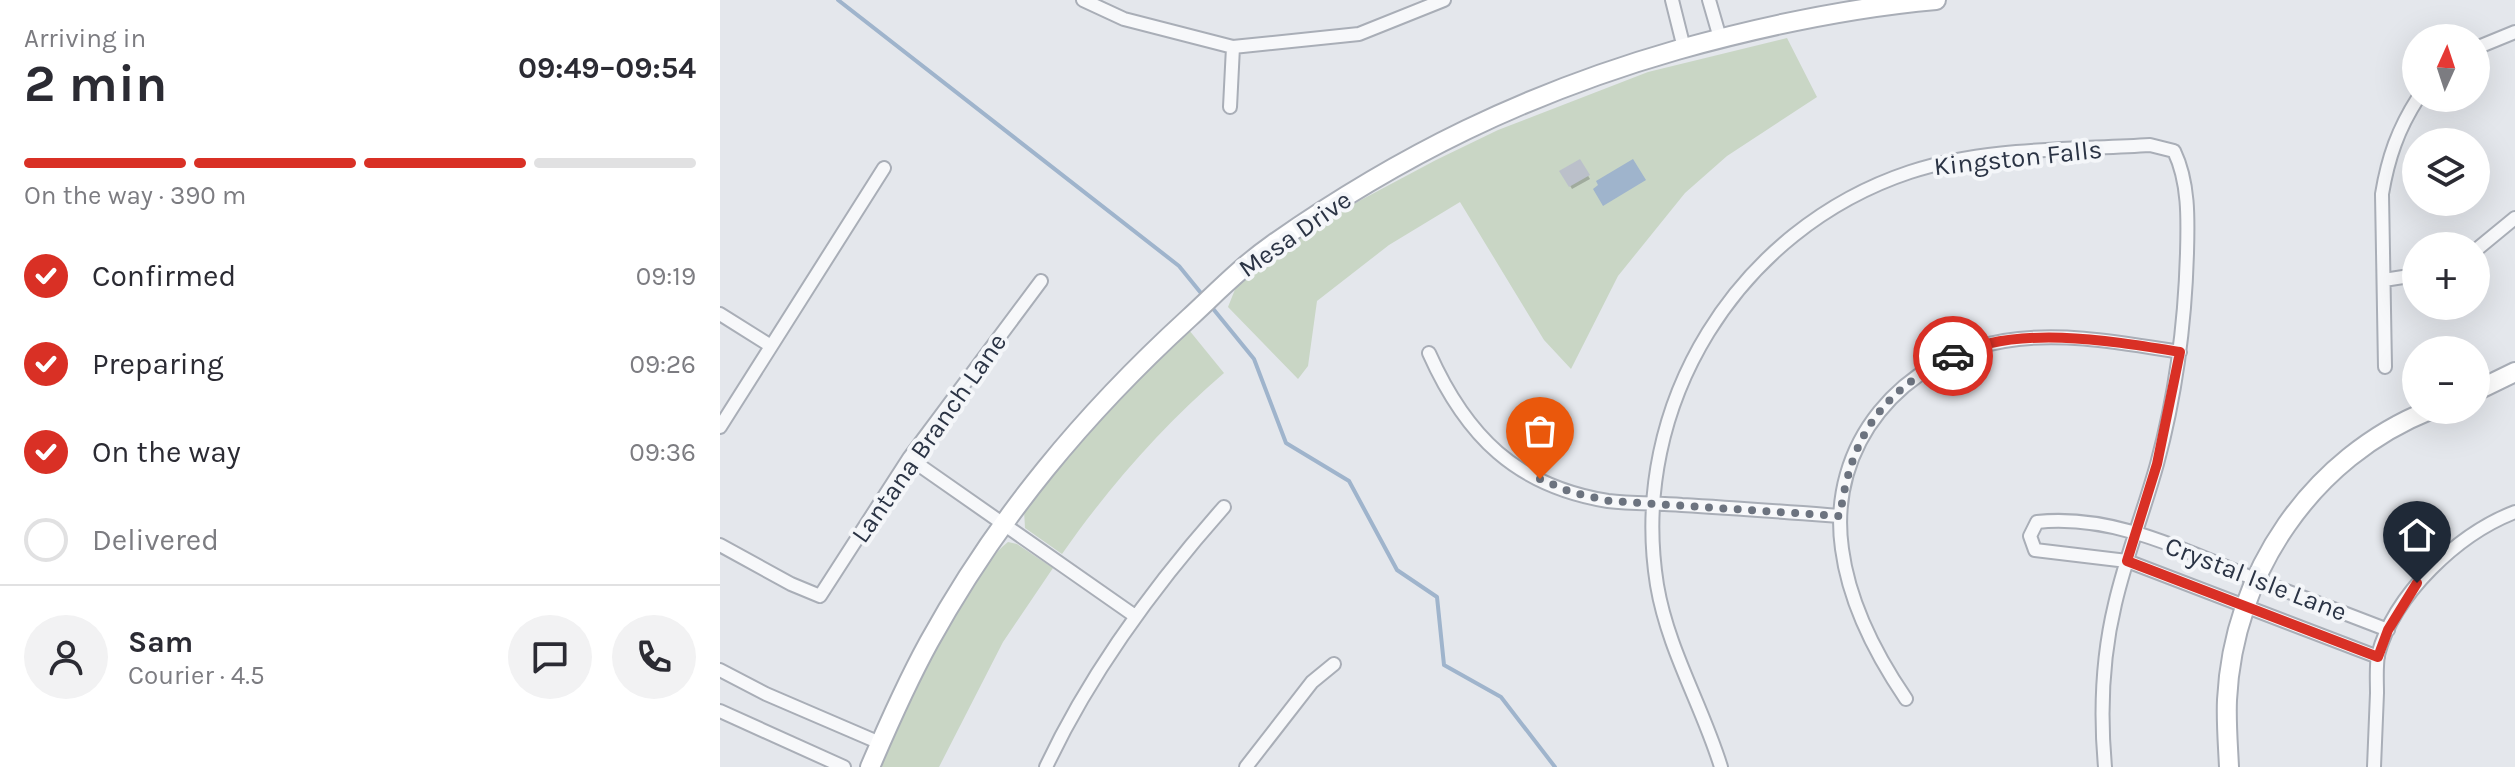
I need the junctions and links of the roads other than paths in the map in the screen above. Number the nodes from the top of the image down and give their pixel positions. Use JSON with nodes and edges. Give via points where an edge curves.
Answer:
{"nodes":[{"id":1,"x":1083,"y":0,"type":"edge"},
{"id":2,"x":1444,"y":0,"type":"edge"},
{"id":3,"x":1672,"y":0,"type":"edge"},
{"id":4,"x":1709,"y":0,"type":"edge"},
{"id":5,"x":1936,"y":0,"type":"edge"},
{"id":6,"x":2515,"y":32,"type":"edge"},
{"id":7,"x":1720,"y":38,"type":"junction"},
{"id":8,"x":2490,"y":42,"type":"edge"},
{"id":9,"x":1233,"y":47,"type":"junction"},
{"id":10,"x":1684,"y":48,"type":"junction"},
{"id":11,"x":1230,"y":107,"type":"dead end"},
{"id":12,"x":2410,"y":112,"type":"edge"},
{"id":13,"x":884,"y":168,"type":"dead end"},
{"id":14,"x":2515,"y":218,"type":"edge"},
{"id":15,"x":2490,"y":239,"type":"edge"},
{"id":16,"x":2402,"y":277,"type":"edge"},
{"id":17,"x":2384,"y":280,"type":"junction"},
{"id":18,"x":1041,"y":281,"type":"dead end"},
{"id":19,"x":720,"y":314,"type":"edge"},
{"id":20,"x":771,"y":346,"type":"junction"},
{"id":21,"x":2180,"y":352,"type":"junction"},
{"id":22,"x":1429,"y":353,"type":"dead end"},
{"id":23,"x":2385,"y":367,"type":"dead end"},
{"id":24,"x":2515,"y":372,"type":"edge"},
{"id":25,"x":2490,"y":384,"type":"edge"},
{"id":26,"x":2402,"y":420,"type":"edge"},
{"id":27,"x":720,"y":427,"type":"edge"},
{"id":28,"x":909,"y":458,"type":"junction"},
{"id":29,"x":1654,"y":503,"type":"junction"},
{"id":30,"x":1224,"y":507,"type":"dead end"},
{"id":31,"x":2515,"y":512,"type":"edge"},
{"id":32,"x":1840,"y":516,"type":"junction"},
{"id":33,"x":1004,"y":523,"type":"junction"},
{"id":34,"x":2135,"y":533,"type":"junction"},
{"id":35,"x":720,"y":545,"type":"edge"},
{"id":36,"x":2127,"y":561,"type":"junction"},
{"id":37,"x":2255,"y":579,"type":"junction"},
{"id":38,"x":2245,"y":605,"type":"junction"},
{"id":39,"x":1135,"y":616,"type":"junction"},
{"id":40,"x":2388,"y":630,"type":"junction"},
{"id":41,"x":2378,"y":657,"type":"junction"},
{"id":42,"x":1334,"y":664,"type":"dead end"},
{"id":43,"x":720,"y":670,"type":"edge"},
{"id":44,"x":1906,"y":699,"type":"dead end"},
{"id":45,"x":720,"y":711,"type":"edge"},
{"id":46,"x":880,"y":743,"type":"junction"},
{"id":47,"x":844,"y":767,"type":"edge"},
{"id":48,"x":870,"y":767,"type":"edge"},
{"id":49,"x":1046,"y":767,"type":"edge"},
{"id":50,"x":1246,"y":767,"type":"edge"},
{"id":51,"x":1721,"y":767,"type":"edge"},
{"id":52,"x":2105,"y":767,"type":"edge"},
{"id":53,"x":2229,"y":767,"type":"edge"},
{"id":54,"x":2374,"y":767,"type":"edge"}],
"edges":[{"from":1,"to":9,"type":"street","via":[[1124,19]]},
{"from":2,"to":9,"type":"street","via":[[1359,34]]},
{"from":3,"to":10,"type":"street"},
{"from":4,"to":7,"type":"street"},
{"from":5,"to":7,"type":"street","name":"Mesa Drive","via":[[1795,19]]},
{"from":6,"to":8,"type":"street"},
{"from":7,"to":10,"type":"street","name":"Mesa Drive"},
{"from":9,"to":11,"type":"street"},
{"from":10,"to":33,"type":"street","name":"Mesa Drive","via":[[1532,98],[1447,137],[1270,246],[1123,379]]},
{"from":12,"to":17,"type":"street","via":[[2386,168]]},
{"from":13,"to":20,"type":"street"},
{"from":14,"to":15,"type":"street"},
{"from":16,"to":17,"type":"street"},
{"from":17,"to":23,"type":"street"},
{"from":18,"to":28,"type":"street","name":"Lantana Branch Lane"},
{"from":19,"to":20,"type":"street"},
{"from":20,"to":27,"type":"street"},
{"from":21,"to":29,"type":"street","name":"Kingston Falls","via":[[2187,240],[2184,171],[2174,151],[2150,145],[1996,155],[1911,172],[1834,206],[1768,255],[1740,285],[1685,375],[1667,424]]},
{"from":21,"to":32,"type":"street","via":[[2058,338],[2005,341],[1961,352],[1926,369],[1892,396],[1867,428],[1851,460]]},
{"from":21,"to":34,"type":"street","via":[[2157,464]]},
{"from":22,"to":29,"type":"street","via":[[1455,406],[1516,466],[1571,492]]},
{"from":24,"to":25,"type":"street"},
{"from":26,"to":37,"type":"street","via":[[2355,450],[2322,481],[2294,513]]},
{"from":28,"to":33,"type":"street"},
{"from":28,"to":35,"type":"street","name":"Lantana Branch Lane","via":[[820,596]]},
{"from":29,"to":32,"type":"street"},
{"from":29,"to":51,"type":"street","name":"Kingston Falls","via":[[1657,585],[1667,631]]},
{"from":30,"to":39,"type":"street"},
{"from":31,"to":40,"type":"street","via":[[2457,546],[2417,583]]},
{"from":32,"to":44,"type":"street","via":[[1852,594],[1888,673]]},
{"from":33,"to":39,"type":"street"},
{"from":33,"to":46,"type":"street","name":"Mesa Drive","via":[[930,640]]},
{"from":34,"to":36,"type":"street"},
{"from":34,"to":36,"type":"street","name":"Crystal Isle Lane","via":[[2062,520],[2037,522],[2030,536],[2035,550]]},
{"from":34,"to":37,"type":"street","name":"Crystal Isle Lane"},
{"from":36,"to":38,"type":"street","name":"Crystal Isle Lane"},
{"from":36,"to":52,"type":"street","via":[[2102,689]]},
{"from":37,"to":38,"type":"street"},
{"from":37,"to":40,"type":"street","name":"Crystal Isle Lane"},
{"from":38,"to":41,"type":"street","name":"Crystal Isle Lane"},
{"from":38,"to":53,"type":"street","via":[[2227,699]]},
{"from":39,"to":49,"type":"street","via":[[1080,701]]},
{"from":40,"to":41,"type":"street"},
{"from":41,"to":54,"type":"street"},
{"from":42,"to":50,"type":"street","via":[[1312,682]]},
{"from":43,"to":46,"type":"street"},
{"from":45,"to":47,"type":"street"},
{"from":46,"to":48,"type":"street","name":"Mesa Drive"}]}
